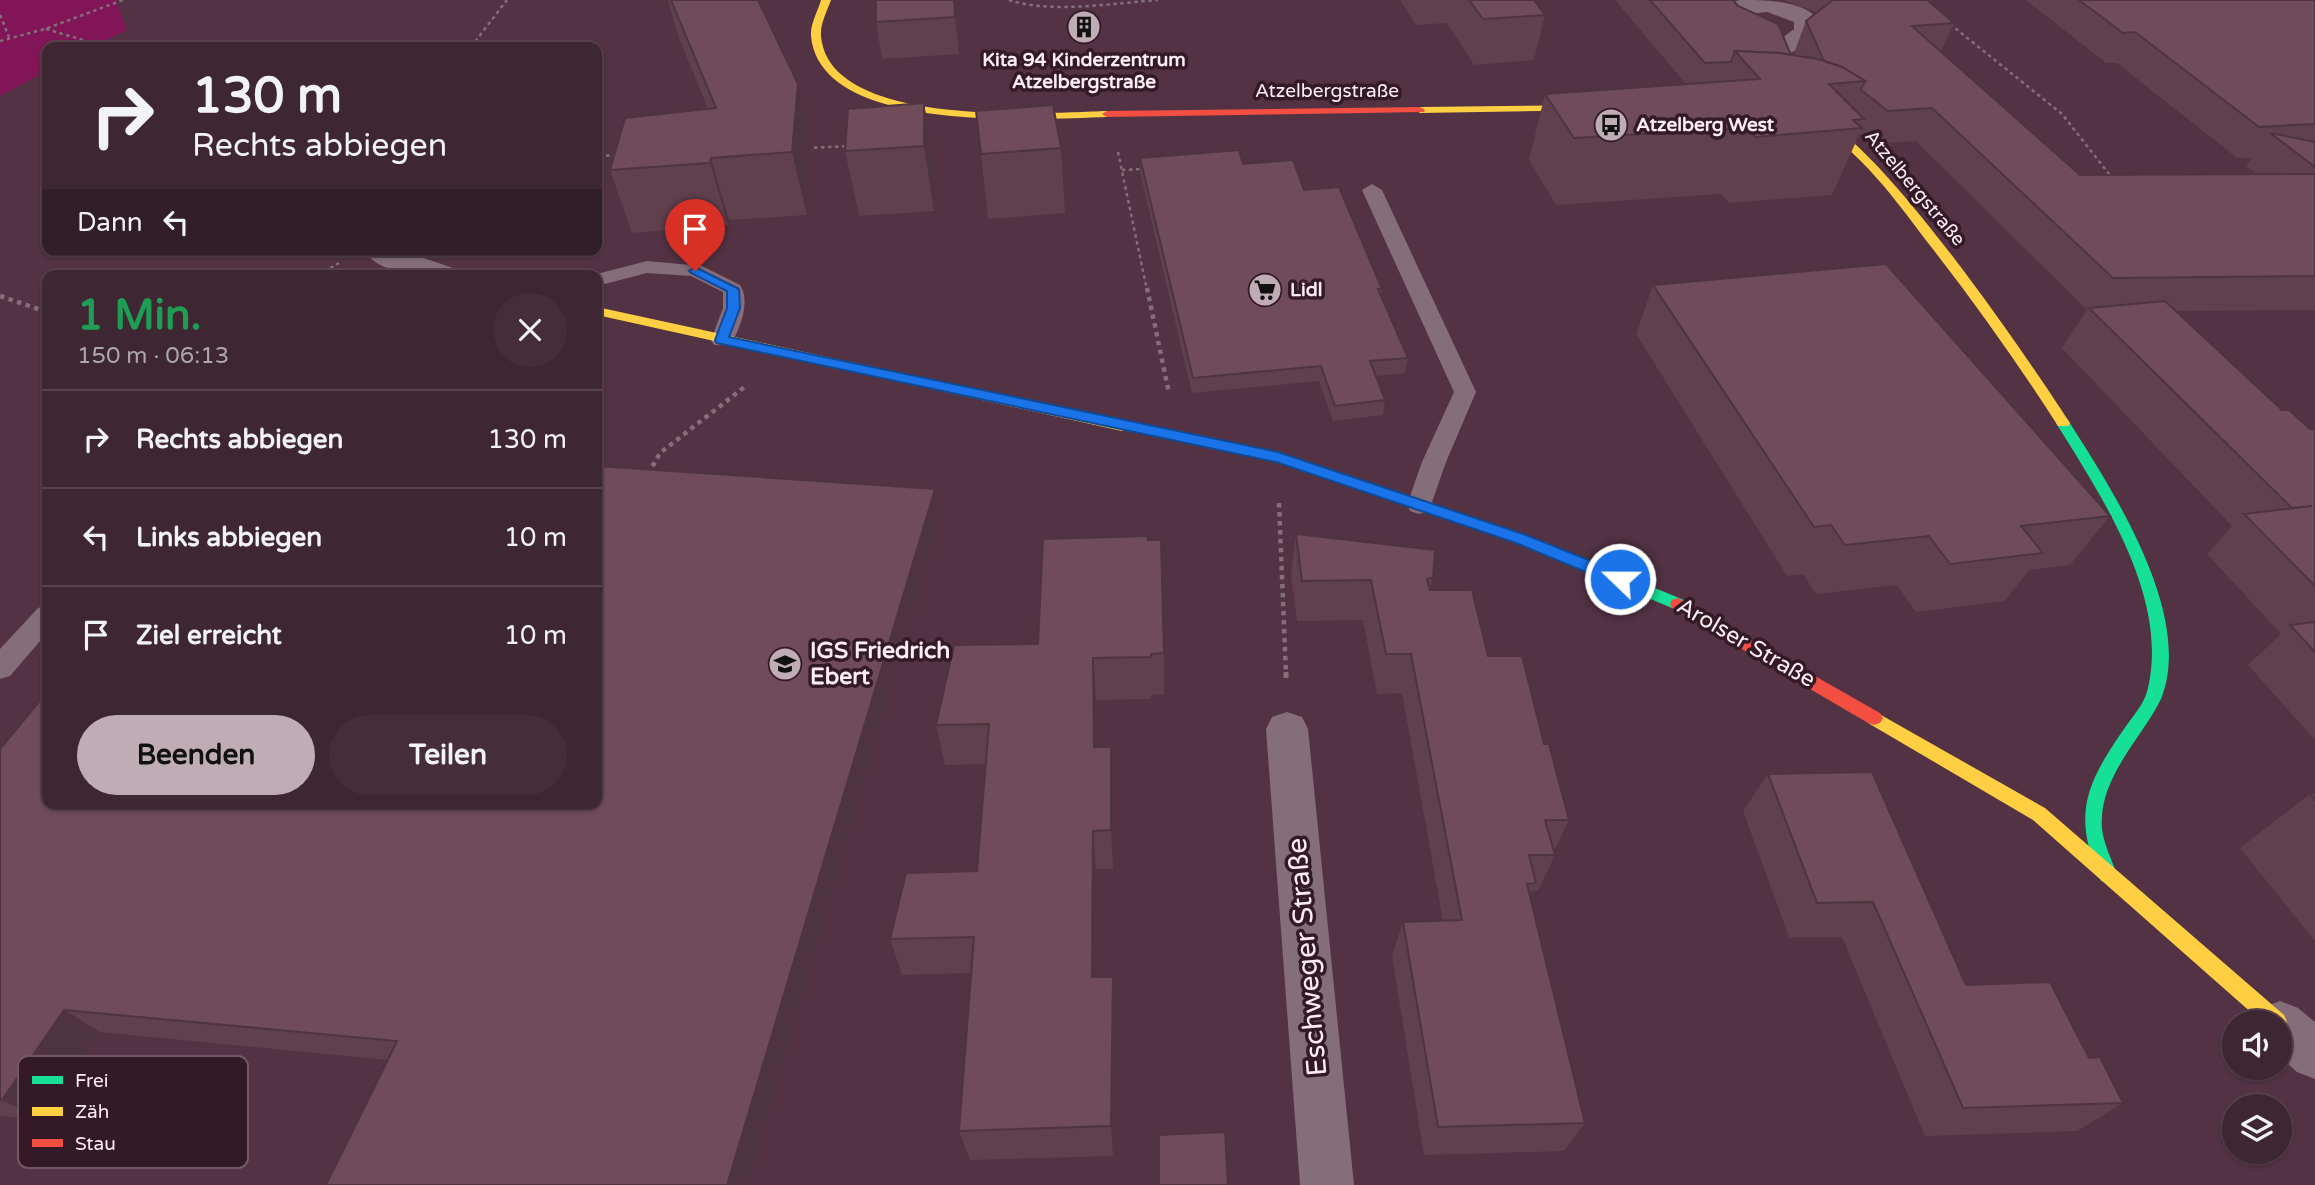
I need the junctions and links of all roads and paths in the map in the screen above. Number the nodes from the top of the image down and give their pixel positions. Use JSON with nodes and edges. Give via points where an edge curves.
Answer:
{"nodes":[{"id":1,"x":123,"y":0,"type":"edge"},
{"id":2,"x":507,"y":0,"type":"edge"},
{"id":3,"x":827,"y":0,"type":"edge"},
{"id":4,"x":1009,"y":0,"type":"edge"},
{"id":5,"x":1158,"y":0,"type":"edge"},
{"id":6,"x":1716,"y":7,"type":"joint"},
{"id":7,"x":0,"y":15,"type":"edge"},
{"id":8,"x":1948,"y":22,"type":"edge"},
{"id":9,"x":45,"y":29,"type":"junction"},
{"id":10,"x":9,"y":37,"type":"junction"},
{"id":11,"x":0,"y":41,"type":"edge"},
{"id":12,"x":90,"y":42,"type":"edge"},
{"id":13,"x":475,"y":42,"type":"edge"},
{"id":14,"x":1613,"y":107,"type":"edge"},
{"id":15,"x":1799,"y":110,"type":"edge"},
{"id":16,"x":1111,"y":113,"type":"junction"},
{"id":17,"x":631,"y":155,"type":"edge"},
{"id":18,"x":602,"y":156,"type":"edge"},
{"id":19,"x":1148,"y":168,"type":"edge"},
{"id":20,"x":1122,"y":170,"type":"junction"},
{"id":21,"x":2113,"y":180,"type":"edge"},
{"id":22,"x":1372,"y":190,"type":"dead end"},
{"id":23,"x":390,"y":256,"type":"edge"},
{"id":24,"x":419,"y":270,"type":"edge"},
{"id":25,"x":602,"y":279,"type":"edge"},
{"id":26,"x":0,"y":296,"type":"edge"},
{"id":27,"x":42,"y":310,"type":"edge"},
{"id":28,"x":602,"y":312,"type":"edge"},
{"id":29,"x":722,"y":340,"type":"junction"},
{"id":30,"x":786,"y":354,"type":"junction"},
{"id":31,"x":1166,"y":378,"type":"dead end"},
{"id":32,"x":1278,"y":457,"type":"junction"},
{"id":33,"x":647,"y":475,"type":"edge"},
{"id":34,"x":1419,"y":505,"type":"junction"},
{"id":35,"x":42,"y":621,"type":"edge"},
{"id":36,"x":0,"y":667,"type":"edge"},
{"id":37,"x":1287,"y":729,"type":"joint"},
{"id":38,"x":2108,"y":875,"type":"junction"},
{"id":39,"x":2299,"y":1041,"type":"edge"},
{"id":40,"x":1327,"y":1185,"type":"edge"}],
"edges":[{"from":1,"to":9,"type":"path"},
{"from":2,"to":13,"type":"path"},
{"from":3,"to":16,"type":"street","name":"Atzelbergstraße","via":[[816,38],[826,65],[878,98],[963,115]]},
{"from":4,"to":5,"type":"path","via":[[1016,5],[1041,6]]},
{"from":6,"to":6,"type":"street","via":[[1768,3],[1805,19],[1807,32],[1783,61],[1729,23]]},
{"from":7,"to":10,"type":"path"},
{"from":8,"to":21,"type":"path","via":[[2062,114]]},
{"from":9,"to":10,"type":"path"},
{"from":9,"to":12,"type":"path"},
{"from":10,"to":11,"type":"path"},
{"from":14,"to":16,"type":"street","name":"Atzelbergstraße"},
{"from":15,"to":38,"type":"street","name":"Atzelbergstraße","via":[[1853,144],[1941,250],[2082,453],[2142,574],[2154,610],[2160,674],[2152,703],[2097,794],[2093,830]]},
{"from":16,"to":20,"type":"path"},
{"from":17,"to":18,"type":"path"},
{"from":19,"to":20,"type":"path"},
{"from":20,"to":31,"type":"path"},
{"from":22,"to":34,"type":"lane","via":[[1465,392]]},
{"from":23,"to":24,"type":"street"},
{"from":25,"to":29,"type":"lane","via":[[648,267],[695,271],[733,289],[734,308]]},
{"from":26,"to":27,"type":"path"},
{"from":28,"to":29,"type":"street","name":"Arolser Straße"},
{"from":29,"to":30,"type":"street","name":"Arolser Straße"},
{"from":30,"to":32,"type":"street","name":"Arolser Straße"},
{"from":30,"to":33,"type":"path","via":[[660,453]]},
{"from":32,"to":34,"type":"street","name":"Arolser Straße"},
{"from":32,"to":37,"type":"path"},
{"from":34,"to":38,"type":"street","name":"Arolser Straße","via":[[1521,539],[1670,600],[2039,814]]},
{"from":35,"to":36,"type":"lane"},
{"from":37,"to":40,"type":"street","name":"Eschweger Straße"},
{"from":38,"to":39,"type":"street","name":"Arolser Straße"}]}
